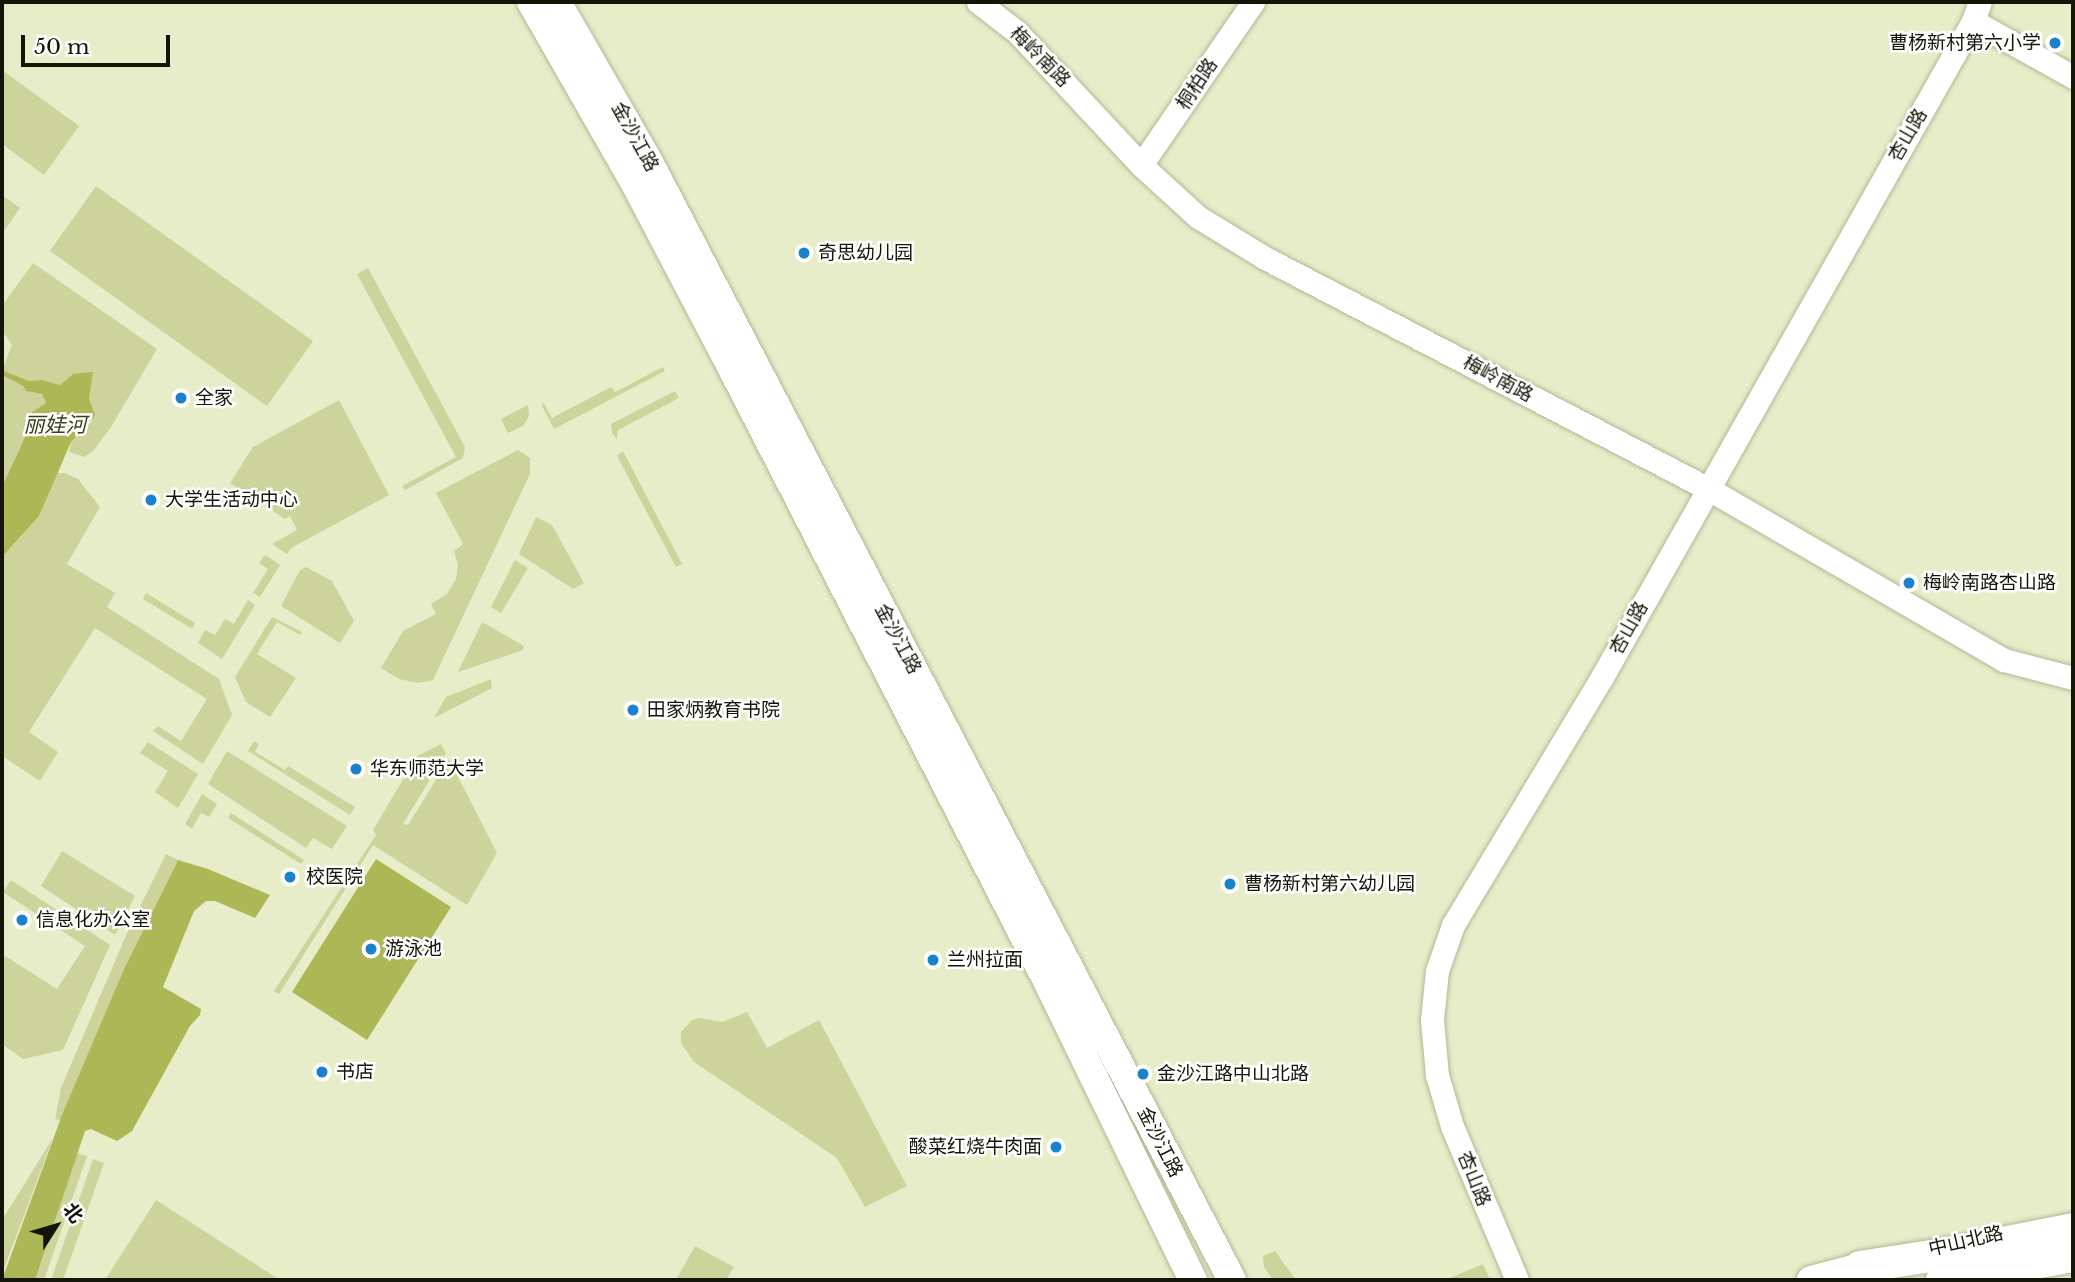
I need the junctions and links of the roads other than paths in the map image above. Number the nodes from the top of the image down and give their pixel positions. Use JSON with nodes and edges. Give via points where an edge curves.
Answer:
{"nodes":[{"id":1,"x":531,"y":2,"type":"edge"},
{"id":2,"x":557,"y":2,"type":"edge"},
{"id":3,"x":978,"y":2,"type":"edge"},
{"id":4,"x":1253,"y":2,"type":"edge"},
{"id":5,"x":1977,"y":11,"type":"edge"},
{"id":6,"x":2073,"y":77,"type":"edge"},
{"id":7,"x":1141,"y":165,"type":"junction"},
{"id":8,"x":1707,"y":488,"type":"junction"},
{"id":9,"x":2073,"y":678,"type":"edge"},
{"id":10,"x":2073,"y":1216,"type":"edge"},
{"id":11,"x":2073,"y":1228,"type":"edge"},
{"id":12,"x":2073,"y":1238,"type":"edge"},
{"id":13,"x":2073,"y":1256,"type":"edge"},
{"id":14,"x":1860,"y":1266,"type":"junction"},
{"id":15,"x":1193,"y":1280,"type":"edge"},
{"id":16,"x":1232,"y":1280,"type":"edge"},
{"id":17,"x":1517,"y":1280,"type":"edge"},
{"id":18,"x":1811,"y":1280,"type":"edge"},
{"id":19,"x":1942,"y":1280,"type":"edge"}],
"edges":[{"from":1,"to":15,"type":"main road","name":"金沙江路","via":[[632,178],[724,353],[1048,983]]},
{"from":2,"to":16,"type":"main road","name":"金沙江路","via":[[650,164]]},
{"from":3,"to":7,"type":"street","name":"梅岭南路","via":[[1053,67]]},
{"from":4,"to":7,"type":"street","name":"桐柏路"},
{"from":5,"to":6,"type":"street"},
{"from":5,"to":8,"type":"street","name":"杏山路"},
{"from":7,"to":8,"type":"street","name":"梅岭南路","via":[[1198,216],[1265,258]]},
{"from":8,"to":9,"type":"street","name":"梅岭南路","via":[[2004,660]]},
{"from":8,"to":17,"type":"street","name":"杏山路","via":[[1602,677],[1453,925],[1437,971],[1432,1020],[1437,1074],[1452,1126]]},
{"from":10,"to":14,"type":"main road","name":"中山北路"},
{"from":11,"to":14,"type":"highway"},
{"from":12,"to":14,"type":"main road","name":"中山北路","via":[[1919,1270]]},
{"from":13,"to":19,"type":"highway"},
{"from":14,"to":18,"type":"main road","name":"中山北路"}]}
